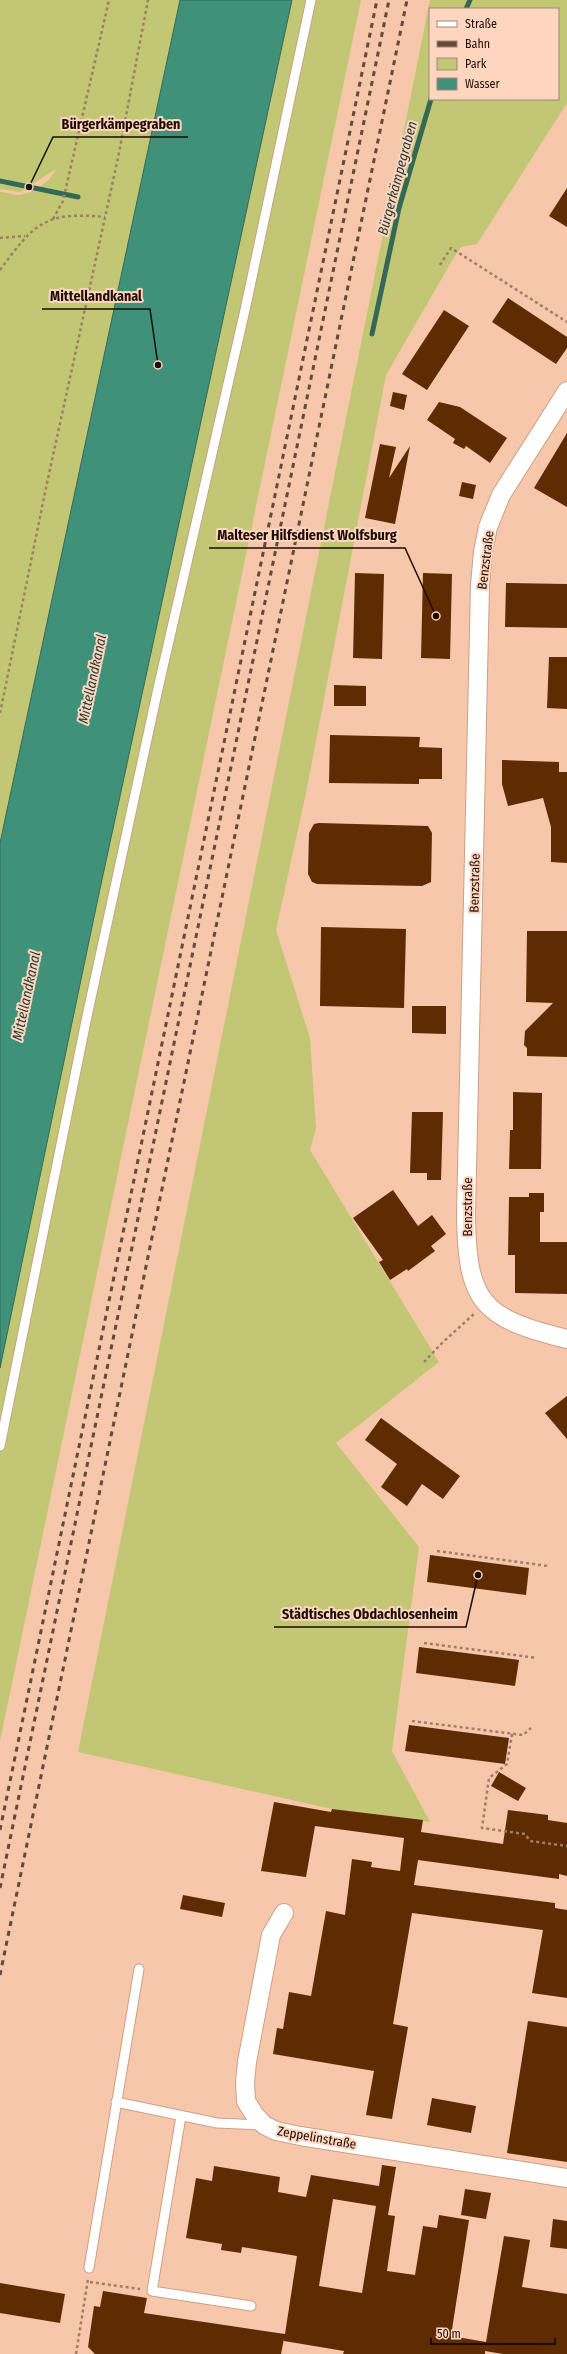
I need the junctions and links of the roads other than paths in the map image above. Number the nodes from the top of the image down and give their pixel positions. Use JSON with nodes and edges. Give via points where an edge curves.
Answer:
{"nodes":[{"id":1,"x":311,"y":0,"type":"edge"},
{"id":2,"x":567,"y":391,"type":"edge"},
{"id":3,"x":567,"y":1339,"type":"edge"},
{"id":4,"x":0,"y":1446,"type":"edge"},
{"id":5,"x":284,"y":1914,"type":"dead end"},
{"id":6,"x":139,"y":1969,"type":"dead end"},
{"id":7,"x":116,"y":2102,"type":"junction"},
{"id":8,"x":181,"y":2116,"type":"junction"},
{"id":9,"x":264,"y":2125,"type":"junction"},
{"id":10,"x":567,"y":2178,"type":"edge"},
{"id":11,"x":89,"y":2268,"type":"road end"},
{"id":12,"x":251,"y":2306,"type":"dead end"}],
"edges":[{"from":1,"to":4,"type":"lane","via":[[245,310],[159,685],[86,1021]]},
{"from":2,"to":3,"type":"street","name":"Benzstraße","via":[[501,495],[488,527],[483,552],[466,1214],[467,1254],[471,1277],[486,1304],[510,1322]]},
{"from":5,"to":9,"type":"street","name":"Zeppelinstraße","via":[[271,1935],[247,2062],[246,2101]]},
{"from":6,"to":7,"type":"lane"},
{"from":7,"to":8,"type":"lane"},
{"from":7,"to":11,"type":"lane"},
{"from":8,"to":9,"type":"lane","via":[[217,2123]]},
{"from":8,"to":12,"type":"lane","via":[[152,2291]]},
{"from":9,"to":10,"type":"street","name":"Zeppelinstraße","via":[[276,2131],[300,2136]]}]}
